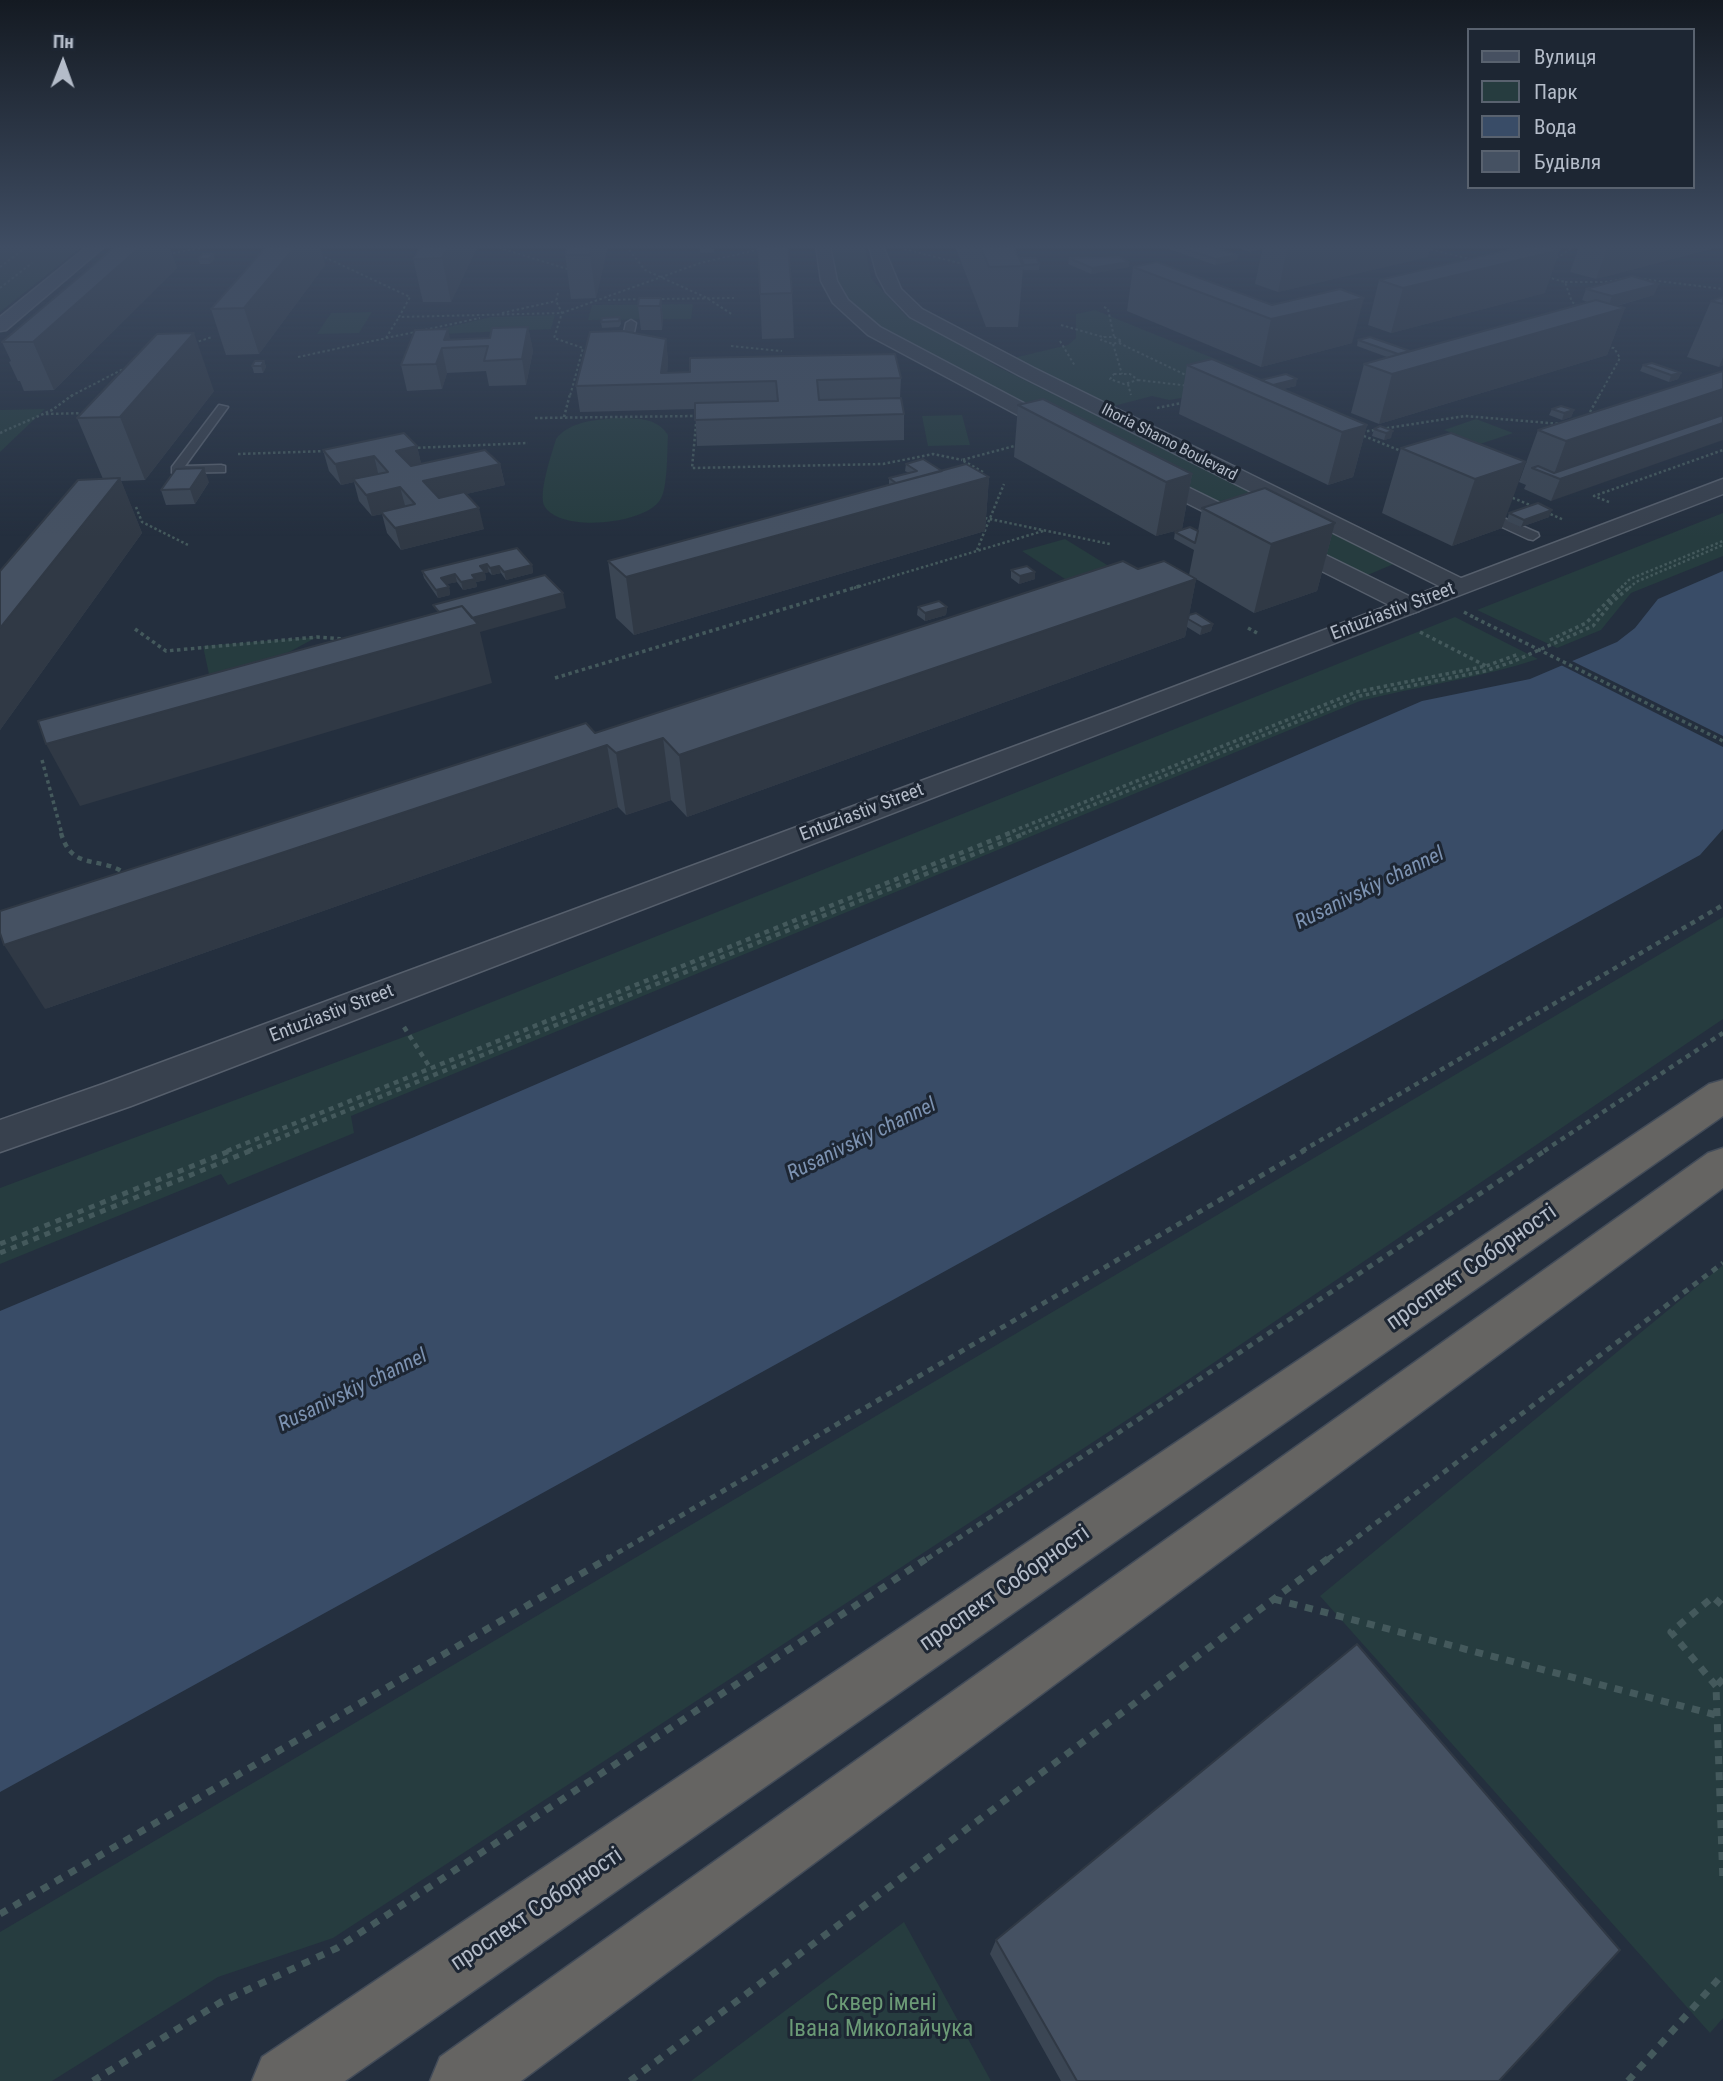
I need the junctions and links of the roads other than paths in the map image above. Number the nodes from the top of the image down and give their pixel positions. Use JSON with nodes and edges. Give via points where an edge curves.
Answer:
{"nodes":[{"id":1,"x":897,"y":343,"type":"edge"},
{"id":2,"x":973,"y":343,"type":"edge"},
{"id":3,"x":223,"y":407,"type":"dead end"},
{"id":4,"x":1088,"y":444,"type":"edge"},
{"id":5,"x":1124,"y":463,"type":"edge"},
{"id":6,"x":221,"y":469,"type":"dead end"},
{"id":7,"x":1723,"y":486,"type":"edge"},
{"id":8,"x":1469,"y":507,"type":"edge"},
{"id":9,"x":1533,"y":536,"type":"dead end"},
{"id":10,"x":1458,"y":586,"type":"junction"},
{"id":11,"x":1411,"y":617,"type":"junction"},
{"id":12,"x":1723,"y":1095,"type":"edge"},
{"id":13,"x":0,"y":1136,"type":"edge"},
{"id":14,"x":1723,"y":1166,"type":"edge"},
{"id":15,"x":286,"y":2081,"type":"edge"},
{"id":16,"x":464,"y":2081,"type":"edge"}],
"edges":[{"from":1,"to":4,"type":"street","name":"Ihoria Shamo Boulevard"},
{"from":2,"to":10,"type":"street","name":"Ihoria Shamo Boulevard"},
{"from":3,"to":6,"type":"lane","via":[[176,470]]},
{"from":5,"to":11,"type":"street","name":"Ihoria Shamo Boulevard"},
{"from":7,"to":10,"type":"street","name":"Entuziastiv Street"},
{"from":8,"to":9,"type":"lane"},
{"from":10,"to":11,"type":"street","name":"Entuziastiv Street"},
{"from":11,"to":13,"type":"street","name":"Entuziastiv Street"},
{"from":12,"to":15,"type":"highway","name":"проспект Соборності"},
{"from":14,"to":16,"type":"highway"}]}
